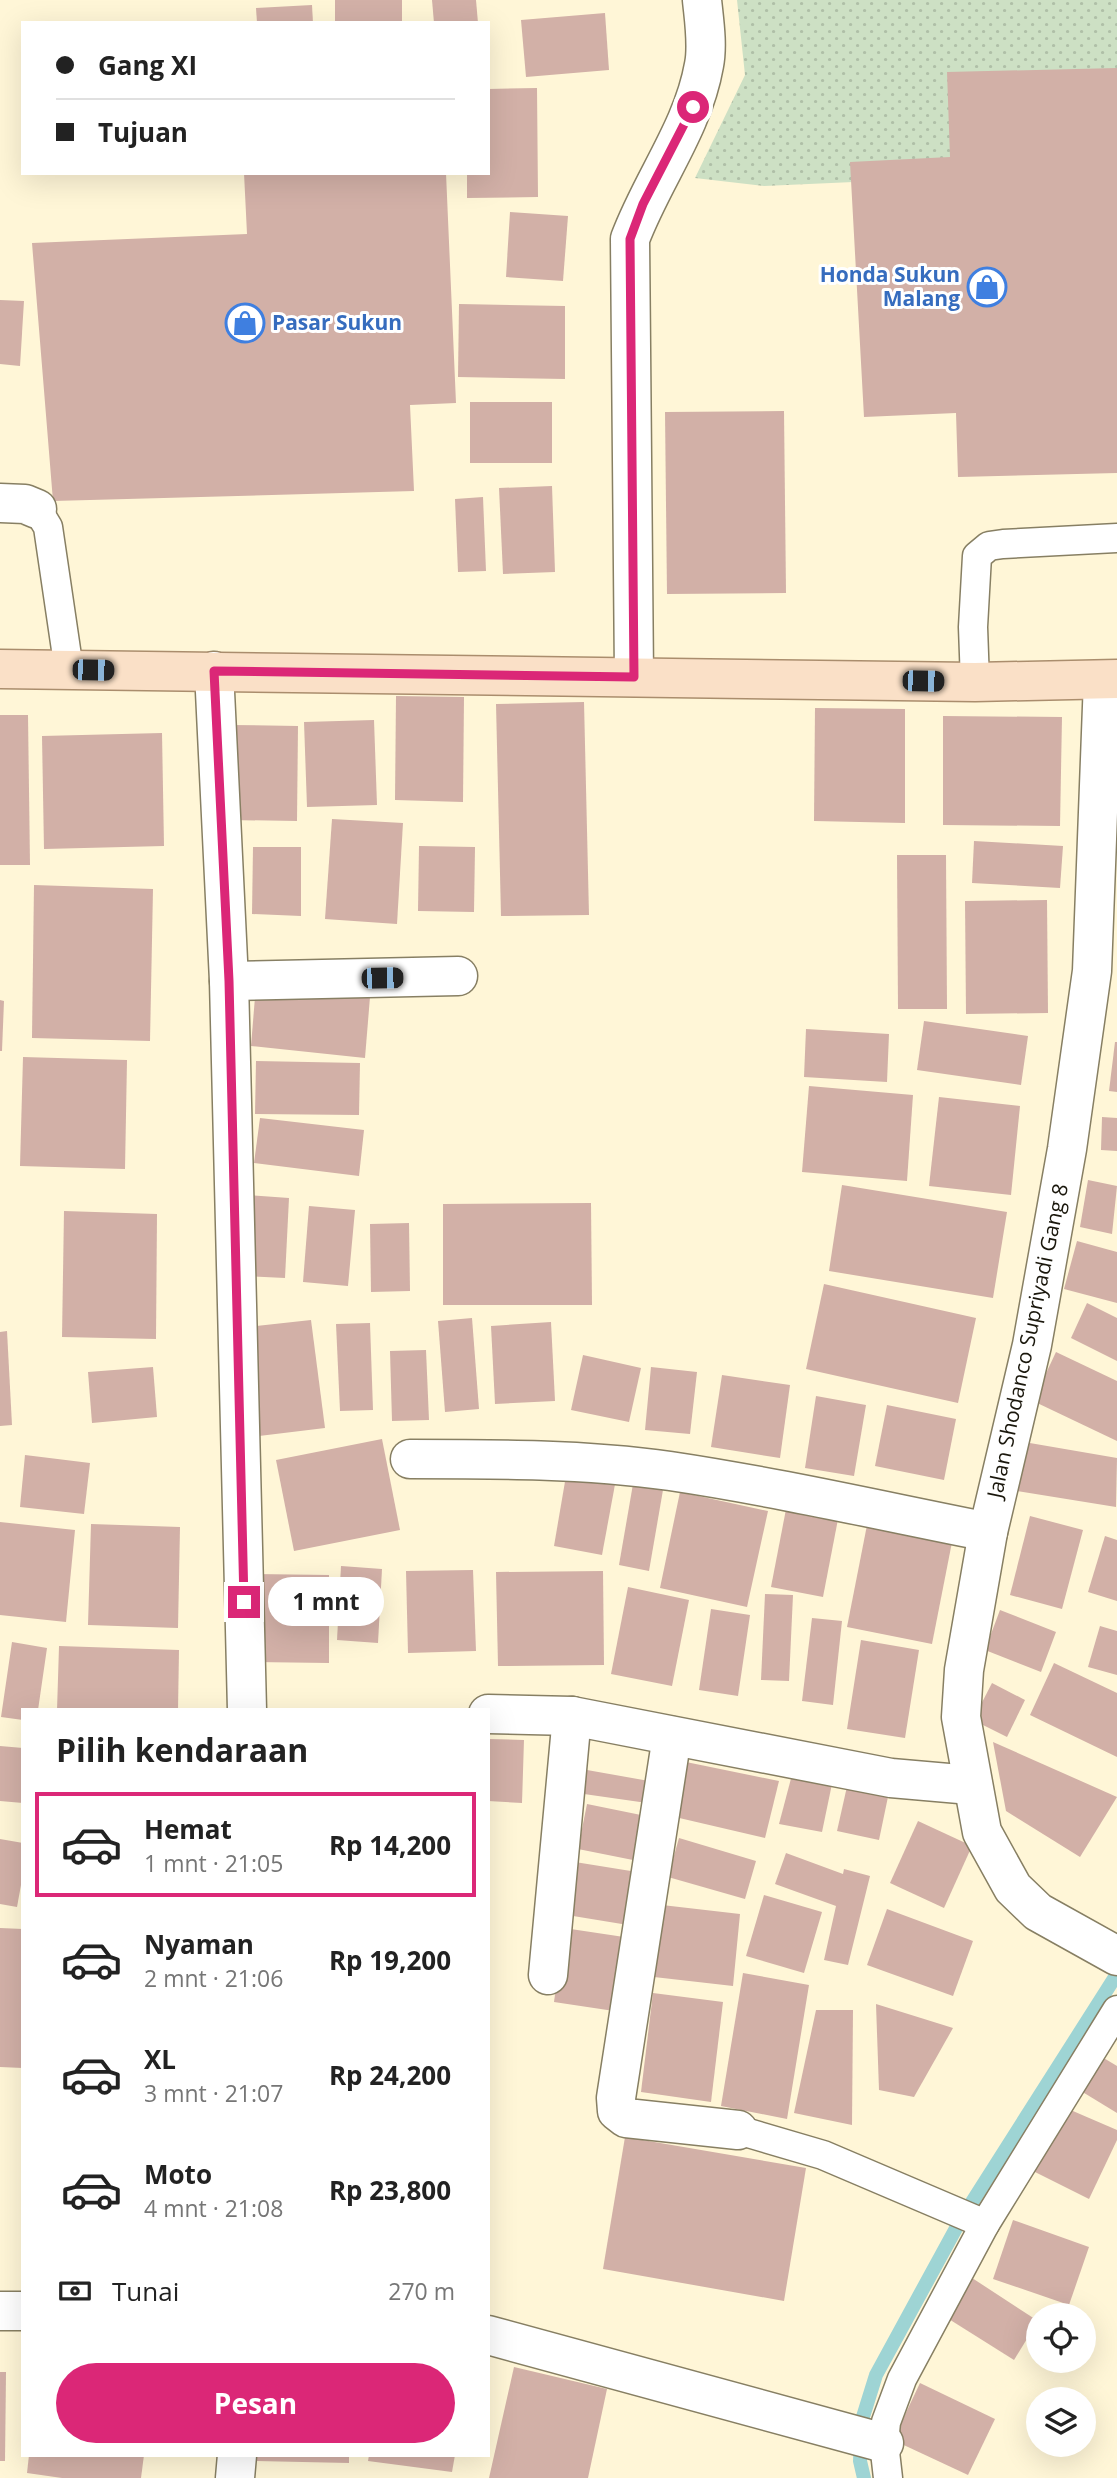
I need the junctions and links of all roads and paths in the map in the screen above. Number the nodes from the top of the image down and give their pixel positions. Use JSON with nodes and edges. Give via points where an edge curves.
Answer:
{"nodes":[{"id":1,"x":702,"y":0,"type":"edge"},
{"id":2,"x":0,"y":503,"type":"edge"},
{"id":3,"x":37,"y":509,"type":"joint"},
{"id":4,"x":1117,"y":538,"type":"edge"},
{"id":5,"x":0,"y":668,"type":"edge"},
{"id":6,"x":69,"y":670,"type":"junction"},
{"id":7,"x":214,"y":671,"type":"junction"},
{"id":8,"x":634,"y":677,"type":"junction"},
{"id":9,"x":1110,"y":679,"type":"edge"},
{"id":10,"x":975,"y":682,"type":"junction"},
{"id":11,"x":458,"y":976,"type":"dead end"},
{"id":12,"x":229,"y":981,"type":"junction"},
{"id":13,"x":410,"y":1459,"type":"dead end"},
{"id":14,"x":988,"y":1532,"type":"junction"},
{"id":15,"x":247,"y":1708,"type":"edge"},
{"id":16,"x":490,"y":1714,"type":"edge"},
{"id":17,"x":572,"y":1716,"type":"junction"},
{"id":18,"x":672,"y":1736,"type":"junction"},
{"id":19,"x":971,"y":1785,"type":"junction"},
{"id":20,"x":1108,"y":1950,"type":"edge"},
{"id":21,"x":548,"y":1975,"type":"dead end"},
{"id":22,"x":1117,"y":2010,"type":"edge"},
{"id":23,"x":738,"y":2130,"type":"joint"},
{"id":24,"x":981,"y":2221,"type":"junction"},
{"id":25,"x":0,"y":2311,"type":"edge"},
{"id":26,"x":21,"y":2311,"type":"edge"},
{"id":27,"x":490,"y":2336,"type":"edge"},
{"id":28,"x":882,"y":2454,"type":"edge"}],
"edges":[{"from":1,"to":8,"type":"street","via":[[705,62],[693,107],[630,239]]},
{"from":2,"to":3,"type":"street"},
{"from":3,"to":6,"type":"lane","via":[[48,527]]},
{"from":4,"to":10,"type":"lane","via":[[1003,544],[989,546],[977,556]]},
{"from":5,"to":6,"type":"main road"},
{"from":6,"to":7,"type":"main road"},
{"from":7,"to":8,"type":"main road"},
{"from":7,"to":12,"type":"street"},
{"from":8,"to":10,"type":"main road"},
{"from":9,"to":10,"type":"main road"},
{"from":9,"to":14,"type":"street","name":"Jalan Shodanco Supriyadi Gang 8","via":[[1092,971],[1067,1149],[1034,1332]]},
{"from":11,"to":12,"type":"street"},
{"from":12,"to":15,"type":"street"},
{"from":13,"to":14,"type":"street","via":[[521,1459],[668,1471]]},
{"from":14,"to":19,"type":"street","name":"Jalan Shodanco Supriyadi Gang 8","via":[[961,1717]]},
{"from":16,"to":17,"type":"street"},
{"from":17,"to":18,"type":"street"},
{"from":17,"to":21,"type":"street"},
{"from":18,"to":19,"type":"street","via":[[891,1778]]},
{"from":18,"to":23,"type":"street","via":[[617,2111],[626,2118]]},
{"from":19,"to":20,"type":"street","name":"Jalan Shodanco Supriyadi Gang 8","via":[[982,1832],[1013,1888],[1038,1912]]},
{"from":22,"to":24,"type":"lane"},
{"from":23,"to":24,"type":"lane","via":[[824,2155]]},
{"from":24,"to":28,"type":"lane","via":[[902,2379],[886,2422]]},
{"from":25,"to":26,"type":"street"},
{"from":27,"to":28,"type":"street","via":[[830,2427]]}]}
